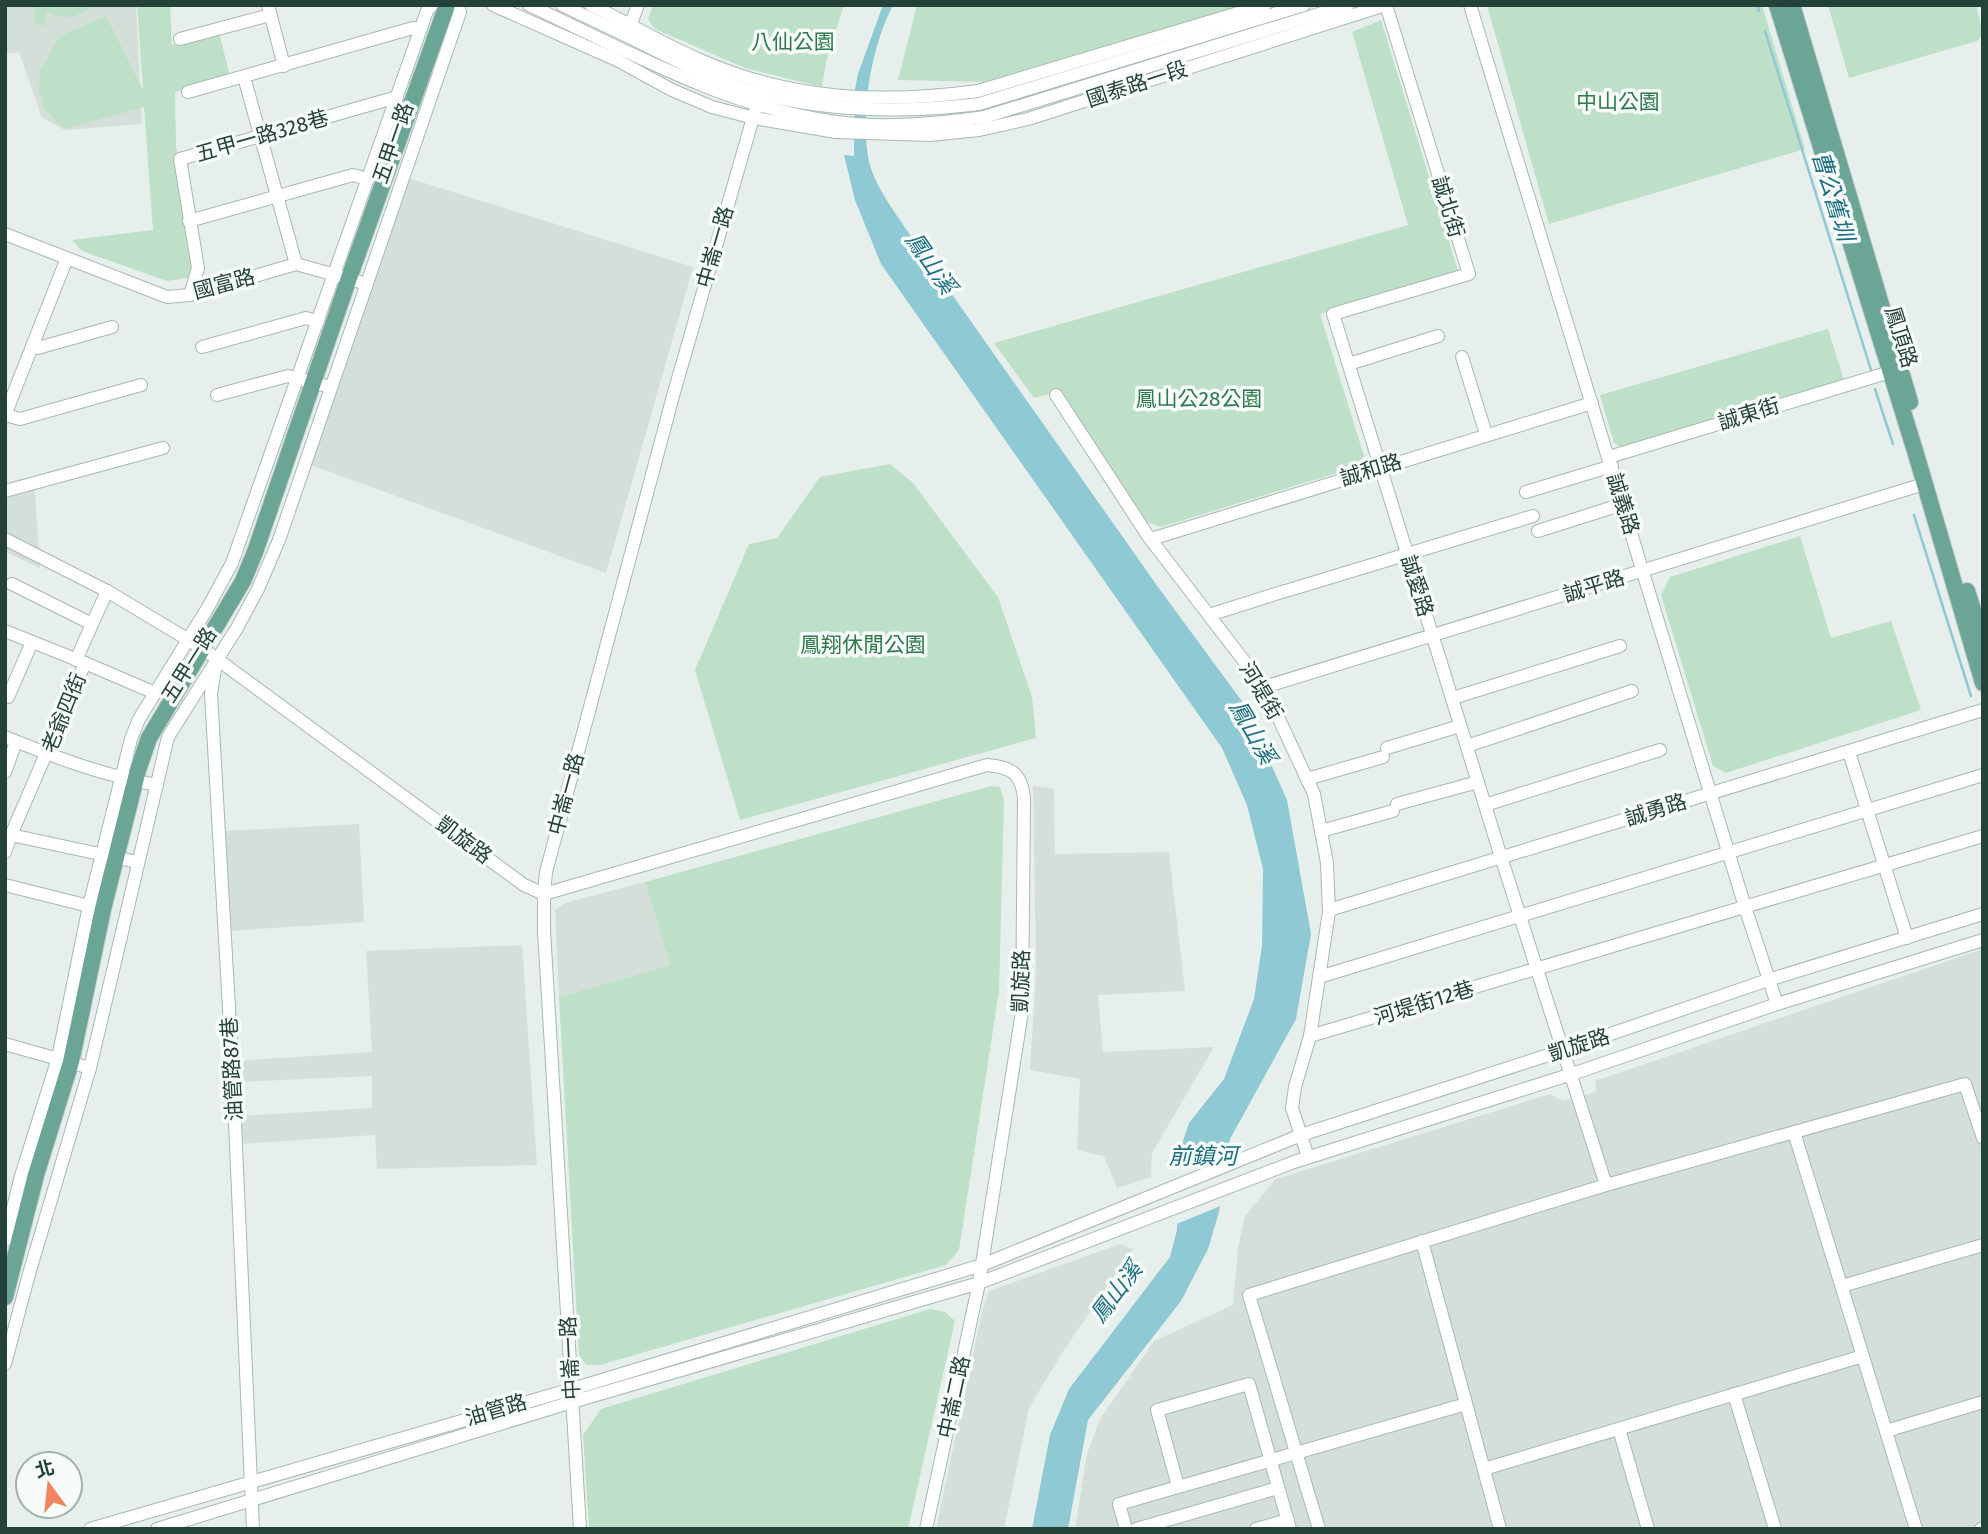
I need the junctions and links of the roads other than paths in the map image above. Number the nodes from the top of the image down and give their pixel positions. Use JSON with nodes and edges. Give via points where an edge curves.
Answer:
{"nodes":[{"id":1,"x":432,"y":5,"type":"edge"},
{"id":2,"x":447,"y":5,"type":"edge"},
{"id":3,"x":458,"y":5,"type":"edge"},
{"id":4,"x":493,"y":5,"type":"edge"},
{"id":5,"x":529,"y":5,"type":"edge"},
{"id":6,"x":562,"y":5,"type":"edge"},
{"id":7,"x":591,"y":5,"type":"edge"},
{"id":8,"x":638,"y":5,"type":"edge"},
{"id":9,"x":1265,"y":5,"type":"edge"},
{"id":10,"x":1304,"y":5,"type":"edge"},
{"id":11,"x":1348,"y":5,"type":"edge"},
{"id":12,"x":1386,"y":5,"type":"edge"},
{"id":13,"x":1470,"y":5,"type":"edge"},
{"id":14,"x":1777,"y":5,"type":"edge"},
{"id":15,"x":1792,"y":5,"type":"edge"},
{"id":16,"x":269,"y":10,"type":"edge"},
{"id":17,"x":421,"y":29,"type":"junction"},
{"id":18,"x":629,"y":30,"type":"junction"},
{"id":19,"x":180,"y":39,"type":"dead end"},
{"id":20,"x":619,"y":54,"type":"junction"},
{"id":21,"x":284,"y":66,"type":"junction"},
{"id":22,"x":244,"y":77,"type":"junction"},
{"id":23,"x":188,"y":92,"type":"dead end"},
{"id":24,"x":397,"y":97,"type":"junction"},
{"id":25,"x":759,"y":100,"type":"junction"},
{"id":26,"x":884,"y":105,"type":"junction"},
{"id":27,"x":883,"y":129,"type":"junction"},
{"id":28,"x":261,"y":137,"type":"junction"},
{"id":29,"x":368,"y":179,"type":"junction"},
{"id":30,"x":277,"y":195,"type":"junction"},
{"id":31,"x":189,"y":221,"type":"junction"},
{"id":32,"x":5,"y":234,"type":"edge"},
{"id":33,"x":67,"y":258,"type":"junction"},
{"id":34,"x":296,"y":264,"type":"junction"},
{"id":35,"x":342,"y":276,"type":"junction"},
{"id":36,"x":367,"y":284,"type":"junction"},
{"id":37,"x":190,"y":295,"type":"junction"},
{"id":38,"x":1333,"y":314,"type":"joint"},
{"id":39,"x":318,"y":321,"type":"junction"},
{"id":40,"x":112,"y":327,"type":"dead end"},
{"id":41,"x":1438,"y":335,"type":"dead end"},
{"id":42,"x":32,"y":346,"type":"junction"},
{"id":43,"x":202,"y":347,"type":"dead end"},
{"id":44,"x":1462,"y":357,"type":"dead end"},
{"id":45,"x":1349,"y":364,"type":"junction"},
{"id":46,"x":1890,"y":372,"type":"junction"},
{"id":47,"x":298,"y":378,"type":"junction"},
{"id":48,"x":314,"y":383,"type":"junction"},
{"id":49,"x":141,"y":385,"type":"dead end"},
{"id":50,"x":331,"y":387,"type":"junction"},
{"id":51,"x":217,"y":395,"type":"dead end"},
{"id":52,"x":1056,"y":396,"type":"dead end"},
{"id":53,"x":1592,"y":402,"type":"junction"},
{"id":54,"x":6,"y":410,"type":"edge"},
{"id":55,"x":1486,"y":434,"type":"junction"},
{"id":56,"x":163,"y":448,"type":"dead end"},
{"id":57,"x":1610,"y":462,"type":"junction"},
{"id":58,"x":1381,"y":467,"type":"junction"},
{"id":59,"x":1924,"y":484,"type":"junction"},
{"id":60,"x":5,"y":491,"type":"edge"},
{"id":61,"x":1526,"y":492,"type":"dead end"},
{"id":62,"x":257,"y":494,"type":"junction"},
{"id":63,"x":273,"y":500,"type":"junction"},
{"id":64,"x":1623,"y":504,"type":"junction"},
{"id":65,"x":291,"y":505,"type":"junction"},
{"id":66,"x":1533,"y":516,"type":"dead end"},
{"id":67,"x":1538,"y":531,"type":"dead end"},
{"id":68,"x":5,"y":539,"type":"edge"},
{"id":69,"x":1151,"y":539,"type":"junction"},
{"id":70,"x":1408,"y":555,"type":"junction"},
{"id":71,"x":1643,"y":571,"type":"junction"},
{"id":72,"x":12,"y":584,"type":"dead end"},
{"id":73,"x":107,"y":591,"type":"junction"},
{"id":74,"x":1209,"y":615,"type":"junction"},
{"id":75,"x":92,"y":624,"type":"junction"},
{"id":76,"x":5,"y":631,"type":"edge"},
{"id":77,"x":1433,"y":636,"type":"junction"},
{"id":78,"x":32,"y":642,"type":"junction"},
{"id":79,"x":1983,"y":642,"type":"edge"},
{"id":80,"x":195,"y":644,"type":"junction"},
{"id":81,"x":1620,"y":646,"type":"dead end"},
{"id":82,"x":216,"y":658,"type":"junction"},
{"id":83,"x":80,"y":662,"type":"junction"},
{"id":84,"x":1983,"y":683,"type":"edge"},
{"id":85,"x":1264,"y":687,"type":"junction"},
{"id":86,"x":1632,"y":691,"type":"dead end"},
{"id":87,"x":155,"y":693,"type":"junction"},
{"id":88,"x":8,"y":697,"type":"dead end"},
{"id":89,"x":1453,"y":698,"type":"junction"},
{"id":90,"x":1983,"y":710,"type":"edge"},
{"id":91,"x":1460,"y":726,"type":"junction"},
{"id":92,"x":11,"y":739,"type":"edge"},
{"id":93,"x":1467,"y":746,"type":"junction"},
{"id":94,"x":1660,"y":750,"type":"dead end"},
{"id":95,"x":1849,"y":752,"type":"junction"},
{"id":96,"x":47,"y":755,"type":"junction"},
{"id":97,"x":5,"y":772,"type":"edge"},
{"id":98,"x":1983,"y":775,"type":"edge"},
{"id":99,"x":1307,"y":779,"type":"junction"},
{"id":100,"x":128,"y":780,"type":"junction"},
{"id":101,"x":1478,"y":782,"type":"junction"},
{"id":102,"x":157,"y":785,"type":"junction"},
{"id":103,"x":1710,"y":793,"type":"junction"},
{"id":104,"x":1485,"y":805,"type":"junction"},
{"id":105,"x":1867,"y":811,"type":"junction"},
{"id":106,"x":1321,"y":831,"type":"junction"},
{"id":107,"x":8,"y":834,"type":"edge"},
{"id":108,"x":1983,"y":836,"type":"edge"},
{"id":109,"x":5,"y":852,"type":"edge"},
{"id":110,"x":1728,"y":853,"type":"junction"},
{"id":111,"x":109,"y":857,"type":"junction"},
{"id":112,"x":1501,"y":857,"type":"junction"},
{"id":113,"x":137,"y":862,"type":"junction"},
{"id":114,"x":1885,"y":866,"type":"junction"},
{"id":115,"x":5,"y":885,"type":"edge"},
{"id":116,"x":544,"y":894,"type":"junction"},
{"id":117,"x":1745,"y":907,"type":"junction"},
{"id":118,"x":96,"y":908,"type":"junction"},
{"id":119,"x":1329,"y":910,"type":"junction"},
{"id":120,"x":1983,"y":914,"type":"edge"},
{"id":121,"x":1520,"y":916,"type":"junction"},
{"id":122,"x":1907,"y":938,"type":"junction"},
{"id":123,"x":1983,"y":940,"type":"edge"},
{"id":124,"x":1537,"y":969,"type":"junction"},
{"id":125,"x":1319,"y":977,"type":"junction"},
{"id":126,"x":1768,"y":981,"type":"junction"},
{"id":127,"x":1777,"y":1004,"type":"junction"},
{"id":128,"x":1310,"y":1036,"type":"junction"},
{"id":129,"x":5,"y":1044,"type":"edge"},
{"id":130,"x":1564,"y":1050,"type":"junction"},
{"id":131,"x":64,"y":1060,"type":"junction"},
{"id":132,"x":90,"y":1068,"type":"junction"},
{"id":133,"x":1572,"y":1074,"type":"junction"},
{"id":134,"x":1794,"y":1132,"type":"junction"},
{"id":135,"x":1301,"y":1135,"type":"junction"},
{"id":136,"x":1983,"y":1138,"type":"edge"},
{"id":137,"x":1308,"y":1157,"type":"junction"},
{"id":138,"x":1606,"y":1185,"type":"junction"},
{"id":139,"x":5,"y":1240,"type":"edge"},
{"id":140,"x":1422,"y":1241,"type":"junction"},
{"id":141,"x":1983,"y":1245,"type":"edge"},
{"id":142,"x":982,"y":1265,"type":"junction"},
{"id":143,"x":979,"y":1283,"type":"junction"},
{"id":144,"x":1842,"y":1286,"type":"junction"},
{"id":145,"x":5,"y":1297,"type":"edge"},
{"id":146,"x":1863,"y":1356,"type":"junction"},
{"id":147,"x":5,"y":1364,"type":"edge"},
{"id":148,"x":572,"y":1389,"type":"junction"},
{"id":149,"x":1734,"y":1394,"type":"junction"},
{"id":150,"x":572,"y":1402,"type":"junction"},
{"id":151,"x":1983,"y":1402,"type":"edge"},
{"id":152,"x":1466,"y":1404,"type":"junction"},
{"id":153,"x":1619,"y":1429,"type":"junction"},
{"id":154,"x":1886,"y":1431,"type":"junction"},
{"id":155,"x":1296,"y":1452,"type":"junction"},
{"id":156,"x":1270,"y":1460,"type":"junction"},
{"id":157,"x":1484,"y":1469,"type":"junction"},
{"id":158,"x":251,"y":1480,"type":"junction"},
{"id":159,"x":1178,"y":1486,"type":"junction"},
{"id":160,"x":1278,"y":1488,"type":"junction"},
{"id":161,"x":251,"y":1500,"type":"junction"},
{"id":162,"x":1289,"y":1524,"type":"edge"},
{"id":163,"x":90,"y":1529,"type":"edge"},
{"id":164,"x":157,"y":1529,"type":"edge"},
{"id":165,"x":253,"y":1529,"type":"edge"},
{"id":166,"x":580,"y":1529,"type":"edge"},
{"id":167,"x":926,"y":1529,"type":"edge"},
{"id":168,"x":1126,"y":1529,"type":"edge"},
{"id":169,"x":1136,"y":1529,"type":"edge"},
{"id":170,"x":1256,"y":1529,"type":"edge"},
{"id":171,"x":1319,"y":1529,"type":"edge"},
{"id":172,"x":1500,"y":1529,"type":"edge"},
{"id":173,"x":1648,"y":1529,"type":"edge"},
{"id":174,"x":1775,"y":1529,"type":"edge"},
{"id":175,"x":1916,"y":1529,"type":"edge"}],
"edges":[{"from":1,"to":17,"type":"street","name":"五甲一路"},
{"from":2,"to":35,"type":"main road","name":"五甲一路"},
{"from":3,"to":36,"type":"street","name":"五甲一路","via":[[460,12]]},
{"from":4,"to":20,"type":"street"},
{"from":5,"to":20,"type":"street"},
{"from":6,"to":18,"type":"street"},
{"from":7,"to":18,"type":"street"},
{"from":8,"to":18,"type":"street"},
{"from":9,"to":26,"type":"street","name":"國泰路一段","via":[[978,92]]},
{"from":10,"to":26,"type":"street","name":"國泰路一段","via":[[979,104],[944,108]]},
{"from":11,"to":27,"type":"street","name":"國泰路一段","via":[[984,117]]},
{"from":12,"to":27,"type":"street","name":"國泰路一段","via":[[1028,119],[930,135]]},
{"from":12,"to":38,"type":"street","name":"誠北街","via":[[1469,274]]},
{"from":13,"to":53,"type":"street","name":"誠義路"},
{"from":14,"to":46,"type":"main road","name":"鳳頂路"},
{"from":15,"to":79,"type":"main road","name":"鳳頂路"},
{"from":16,"to":19,"type":"street"},
{"from":16,"to":21,"type":"street"},
{"from":17,"to":21,"type":"street"},
{"from":17,"to":24,"type":"street","name":"五甲一路"},
{"from":18,"to":20,"type":"street"},
{"from":18,"to":25,"type":"street","via":[[688,66]]},
{"from":20,"to":25,"type":"street"},
{"from":21,"to":22,"type":"street"},
{"from":22,"to":23,"type":"street"},
{"from":22,"to":28,"type":"street"},
{"from":24,"to":28,"type":"street","name":"五甲一路328巷"},
{"from":24,"to":29,"type":"street","name":"五甲一路"},
{"from":25,"to":26,"type":"street"},
{"from":25,"to":27,"type":"street","via":[[836,127]]},
{"from":25,"to":116,"type":"street","name":"中崙一路","via":[[673,396],[549,859]]},
{"from":28,"to":30,"type":"street"},
{"from":28,"to":31,"type":"street","name":"五甲一路328巷","via":[[180,159]]},
{"from":29,"to":30,"type":"street","via":[[353,175]]},
{"from":29,"to":35,"type":"street","name":"五甲一路"},
{"from":30,"to":31,"type":"street"},
{"from":30,"to":34,"type":"street"},
{"from":31,"to":37,"type":"street","name":"五甲一路328巷","via":[[198,268]]},
{"from":32,"to":33,"type":"street","name":"國富路"},
{"from":33,"to":37,"type":"street","name":"國富路","via":[[162,295]]},
{"from":33,"to":42,"type":"street"},
{"from":34,"to":35,"type":"street"},
{"from":34,"to":37,"type":"street","name":"國富路"},
{"from":35,"to":36,"type":"street"},
{"from":35,"to":39,"type":"street","name":"五甲一路"},
{"from":35,"to":48,"type":"main road","name":"五甲一路"},
{"from":36,"to":50,"type":"street","name":"五甲一路"},
{"from":38,"to":45,"type":"street","name":"誠愛路"},
{"from":39,"to":43,"type":"street","via":[[306,318]]},
{"from":39,"to":47,"type":"street","name":"五甲一路"},
{"from":40,"to":42,"type":"street"},
{"from":41,"to":45,"type":"street"},
{"from":42,"to":54,"type":"street"},
{"from":44,"to":55,"type":"street"},
{"from":45,"to":58,"type":"street","name":"誠愛路"},
{"from":46,"to":57,"type":"street","name":"誠東街"},
{"from":46,"to":59,"type":"main road","name":"鳳頂路"},
{"from":47,"to":48,"type":"street"},
{"from":47,"to":51,"type":"street","via":[[288,376]]},
{"from":47,"to":62,"type":"street","name":"五甲一路"},
{"from":48,"to":50,"type":"street"},
{"from":48,"to":63,"type":"main road","name":"五甲一路"},
{"from":49,"to":54,"type":"street","via":[[20,419]]},
{"from":50,"to":65,"type":"street","name":"五甲一路"},
{"from":52,"to":69,"type":"street","name":"河堤街"},
{"from":53,"to":55,"type":"street","name":"誠和路"},
{"from":53,"to":57,"type":"street","name":"誠義路"},
{"from":55,"to":58,"type":"street","name":"誠和路"},
{"from":56,"to":60,"type":"street"},
{"from":57,"to":61,"type":"street","name":"誠東街"},
{"from":57,"to":64,"type":"street","name":"誠義路"},
{"from":58,"to":69,"type":"street","name":"誠和路"},
{"from":58,"to":70,"type":"street","name":"誠愛路"},
{"from":59,"to":71,"type":"street","name":"誠平路"},
{"from":59,"to":84,"type":"main road","name":"鳳頂路"},
{"from":62,"to":63,"type":"street"},
{"from":62,"to":80,"type":"street","name":"五甲一路"},
{"from":63,"to":65,"type":"street"},
{"from":63,"to":80,"type":"main road","name":"五甲一路","via":[[243,581]]},
{"from":64,"to":67,"type":"street"},
{"from":64,"to":71,"type":"street","name":"誠義路"},
{"from":65,"to":82,"type":"street","name":"五甲一路","via":[[258,589]]},
{"from":66,"to":70,"type":"street"},
{"from":68,"to":73,"type":"street","name":"凱旋路"},
{"from":69,"to":74,"type":"street","name":"河堤街"},
{"from":70,"to":74,"type":"street"},
{"from":70,"to":77,"type":"street","name":"誠愛路"},
{"from":71,"to":77,"type":"street","name":"誠平路"},
{"from":71,"to":103,"type":"street","name":"誠義路"},
{"from":72,"to":75,"type":"street"},
{"from":73,"to":75,"type":"street"},
{"from":73,"to":80,"type":"street","name":"凱旋路"},
{"from":74,"to":85,"type":"street","name":"河堤街"},
{"from":75,"to":83,"type":"street"},
{"from":76,"to":78,"type":"street","name":"老爺四街"},
{"from":77,"to":85,"type":"street","name":"誠平路"},
{"from":77,"to":89,"type":"street","name":"誠愛路"},
{"from":78,"to":83,"type":"street","name":"老爺四街"},
{"from":78,"to":88,"type":"street"},
{"from":80,"to":82,"type":"street","name":"凱旋路"},
{"from":80,"to":87,"type":"street","name":"五甲一路"},
{"from":80,"to":100,"type":"main road","name":"五甲一路"},
{"from":81,"to":89,"type":"street"},
{"from":82,"to":102,"type":"street","name":"五甲一路","via":[[168,737]]},
{"from":82,"to":116,"type":"street","name":"凱旋路","via":[[524,885]]},
{"from":82,"to":158,"type":"street","name":"油管路87巷","via":[[212,694]]},
{"from":83,"to":87,"type":"street"},
{"from":83,"to":96,"type":"street","name":"老爺四街"},
{"from":85,"to":99,"type":"street","name":"河堤街"},
{"from":86,"to":93,"type":"street"},
{"from":87,"to":100,"type":"street","name":"五甲一路","via":[[131,739]]},
{"from":89,"to":91,"type":"street","name":"誠愛路"},
{"from":90,"to":95,"type":"street","name":"誠勇路"},
{"from":91,"to":93,"type":"street","name":"誠愛路"},
{"from":91,"to":99,"type":"street"},
{"from":92,"to":96,"type":"street"},
{"from":92,"to":97,"type":"street"},
{"from":93,"to":101,"type":"street","name":"誠愛路"},
{"from":94,"to":104,"type":"street"},
{"from":95,"to":103,"type":"street","name":"誠勇路"},
{"from":95,"to":105,"type":"street"},
{"from":96,"to":100,"type":"street"},
{"from":96,"to":107,"type":"street","name":"老爺四街"},
{"from":98,"to":105,"type":"street"},
{"from":99,"to":106,"type":"street","name":"河堤街"},
{"from":100,"to":102,"type":"street"},
{"from":100,"to":111,"type":"main road","name":"五甲一路"},
{"from":101,"to":104,"type":"street","name":"誠愛路"},
{"from":101,"to":106,"type":"street"},
{"from":102,"to":113,"type":"street","name":"五甲一路"},
{"from":103,"to":110,"type":"street","name":"誠義路"},
{"from":103,"to":112,"type":"street","name":"誠勇路"},
{"from":104,"to":112,"type":"street","name":"誠愛路"},
{"from":105,"to":110,"type":"street"},
{"from":105,"to":114,"type":"street"},
{"from":106,"to":119,"type":"street","name":"河堤街"},
{"from":107,"to":109,"type":"street","name":"老爺四街"},
{"from":107,"to":111,"type":"street"},
{"from":108,"to":114,"type":"street","name":"河堤街12巷"},
{"from":110,"to":117,"type":"street","name":"誠義路"},
{"from":110,"to":121,"type":"street"},
{"from":111,"to":113,"type":"street"},
{"from":111,"to":118,"type":"main road","name":"五甲一路"},
{"from":112,"to":119,"type":"street","name":"誠勇路"},
{"from":112,"to":121,"type":"street","name":"誠愛路"},
{"from":113,"to":132,"type":"street","name":"五甲一路"},
{"from":114,"to":117,"type":"street","name":"河堤街12巷"},
{"from":114,"to":122,"type":"street"},
{"from":115,"to":118,"type":"street"},
{"from":116,"to":142,"type":"street","name":"凱旋路","via":[[987,765],[1014,773],[1023,782],[1024,799],[1022,1012]]},
{"from":116,"to":148,"type":"street","name":"中崙一路"},
{"from":117,"to":124,"type":"street","name":"河堤街12巷"},
{"from":117,"to":126,"type":"street","name":"誠義路"},
{"from":118,"to":131,"type":"main road","name":"五甲一路"},
{"from":119,"to":125,"type":"street","name":"河堤街"},
{"from":120,"to":122,"type":"street","name":"凱旋路"},
{"from":121,"to":124,"type":"street","name":"誠愛路"},
{"from":121,"to":125,"type":"street"},
{"from":122,"to":126,"type":"street","name":"凱旋路"},
{"from":123,"to":127,"type":"street","name":"凱旋路"},
{"from":124,"to":128,"type":"street","name":"河堤街12巷"},
{"from":124,"to":130,"type":"street","name":"誠愛路"},
{"from":125,"to":128,"type":"street","name":"河堤街"},
{"from":126,"to":127,"type":"street","name":"誠義路"},
{"from":126,"to":130,"type":"street","name":"凱旋路"},
{"from":127,"to":133,"type":"street","name":"凱旋路"},
{"from":128,"to":135,"type":"street","name":"河堤街","via":[[1294,1087],[1293,1108]]},
{"from":129,"to":131,"type":"street"},
{"from":130,"to":133,"type":"street","name":"誠愛路"},
{"from":130,"to":135,"type":"street","name":"凱旋路"},
{"from":131,"to":132,"type":"street"},
{"from":131,"to":139,"type":"street","name":"五甲一路","via":[[21,1175]]},
{"from":131,"to":145,"type":"main road","name":"五甲一路"},
{"from":132,"to":147,"type":"street","name":"五甲一路"},
{"from":133,"to":137,"type":"street","name":"凱旋路"},
{"from":133,"to":138,"type":"street","name":"誠愛路"},
{"from":134,"to":136,"type":"street","via":[[1965,1084]]},
{"from":134,"to":138,"type":"street"},
{"from":134,"to":144,"type":"street"},
{"from":135,"to":137,"type":"street","name":"河堤街"},
{"from":135,"to":142,"type":"street","name":"凱旋路"},
{"from":137,"to":143,"type":"street","name":"凱旋路"},
{"from":138,"to":140,"type":"street"},
{"from":140,"to":152,"type":"street"},
{"from":140,"to":155,"type":"street","via":[[1249,1295]]},
{"from":141,"to":144,"type":"street"},
{"from":142,"to":143,"type":"street","name":"中崙二路"},
{"from":142,"to":148,"type":"street","name":"油管路"},
{"from":143,"to":150,"type":"street","name":"油管路"},
{"from":143,"to":167,"type":"street","name":"中崙二路"},
{"from":144,"to":146,"type":"street"},
{"from":146,"to":149,"type":"street"},
{"from":146,"to":154,"type":"street"},
{"from":148,"to":150,"type":"street","name":"中崙一路"},
{"from":148,"to":158,"type":"street","name":"油管路"},
{"from":149,"to":153,"type":"street"},
{"from":149,"to":174,"type":"street"},
{"from":150,"to":161,"type":"street","name":"油管路"},
{"from":150,"to":166,"type":"street","name":"中崙一路"},
{"from":151,"to":154,"type":"street"},
{"from":152,"to":155,"type":"street"},
{"from":152,"to":157,"type":"street"},
{"from":153,"to":157,"type":"street"},
{"from":153,"to":173,"type":"street"},
{"from":154,"to":175,"type":"street"},
{"from":155,"to":156,"type":"street"},
{"from":155,"to":171,"type":"street"},
{"from":156,"to":159,"type":"street"},
{"from":156,"to":159,"type":"street","via":[[1249,1384],[1157,1410]]},
{"from":156,"to":160,"type":"street"},
{"from":157,"to":172,"type":"street"},
{"from":158,"to":161,"type":"street","name":"油管路87巷"},
{"from":158,"to":163,"type":"street","name":"油管路"},
{"from":159,"to":168,"type":"street","via":[[1119,1504]]},
{"from":160,"to":162,"type":"street"},
{"from":160,"to":169,"type":"street"},
{"from":161,"to":164,"type":"street","name":"油管路"},
{"from":161,"to":165,"type":"street","name":"油管路87巷"},
{"from":162,"to":170,"type":"street"}]}
